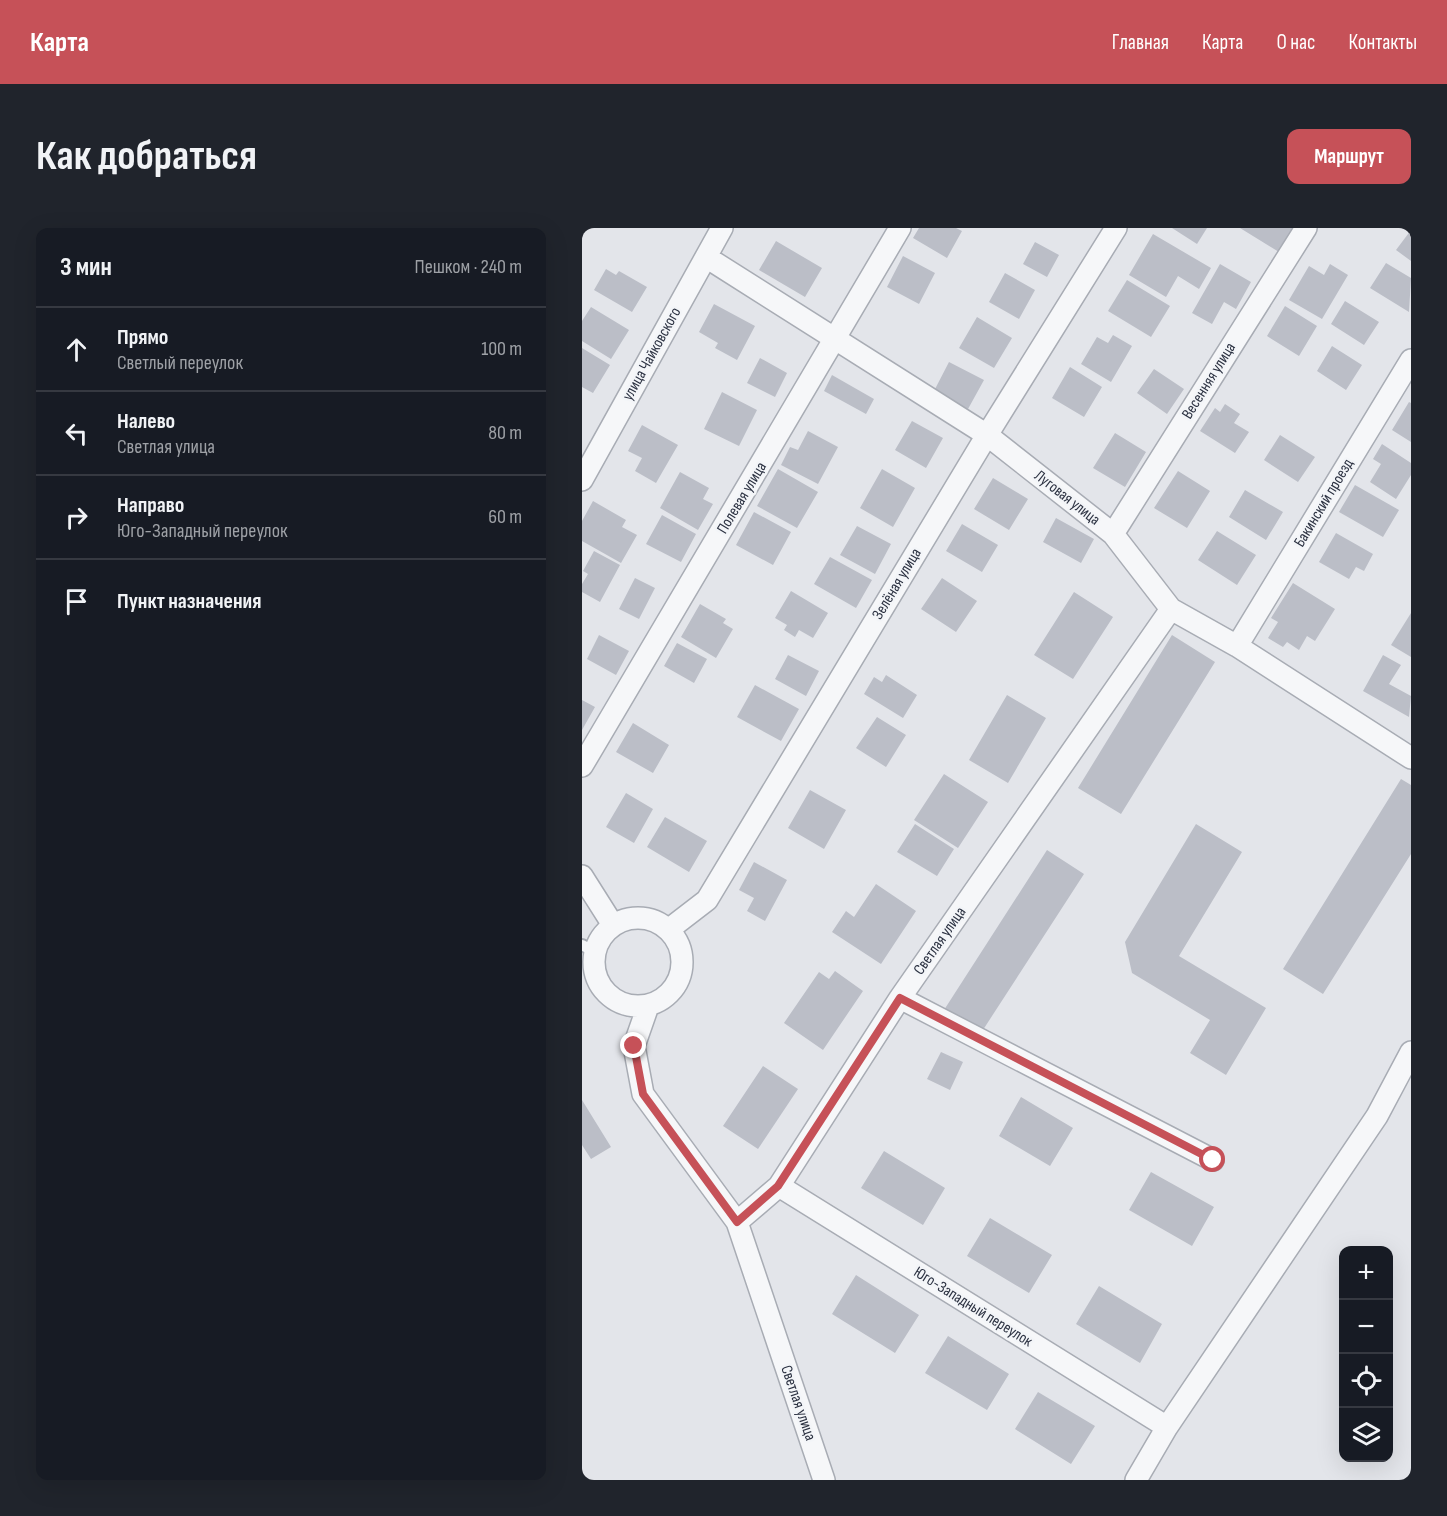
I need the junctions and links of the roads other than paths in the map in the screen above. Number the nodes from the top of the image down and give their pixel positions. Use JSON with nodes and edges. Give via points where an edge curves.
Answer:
{"nodes":[{"id":1,"x":722,"y":228,"type":"edge"},
{"id":2,"x":900,"y":228,"type":"edge"},
{"id":3,"x":1116,"y":228,"type":"edge"},
{"id":4,"x":1306,"y":228,"type":"edge"},
{"id":5,"x":706,"y":257,"type":"junction"},
{"id":6,"x":836,"y":339,"type":"junction"},
{"id":7,"x":1411,"y":360,"type":"edge"},
{"id":8,"x":987,"y":435,"type":"junction"},
{"id":9,"x":582,"y":480,"type":"edge"},
{"id":10,"x":1113,"y":534,"type":"junction"},
{"id":11,"x":1171,"y":609,"type":"junction"},
{"id":12,"x":1237,"y":646,"type":"junction"},
{"id":13,"x":1410,"y":755,"type":"edge"},
{"id":14,"x":582,"y":766,"type":"edge"},
{"id":15,"x":582,"y":876,"type":"edge"},
{"id":16,"x":613,"y":925,"type":"junction"},
{"id":17,"x":668,"y":930,"type":"junction"},
{"id":18,"x":589,"y":948,"type":"edge"},
{"id":19,"x":900,"y":998,"type":"junction"},
{"id":20,"x":648,"y":1006,"type":"junction"},
{"id":21,"x":1411,"y":1052,"type":"edge"},
{"id":22,"x":1213,"y":1160,"type":"dead end"},
{"id":23,"x":778,"y":1186,"type":"junction"},
{"id":24,"x":737,"y":1222,"type":"junction"},
{"id":25,"x":1167,"y":1427,"type":"junction"},
{"id":26,"x":824,"y":1480,"type":"edge"},
{"id":27,"x":1136,"y":1480,"type":"edge"}],
"edges":[{"from":1,"to":5,"type":"street","name":"улица Чайковского"},
{"from":2,"to":6,"type":"street","name":"Полевая улица"},
{"from":3,"to":8,"type":"street","name":"Зелёная улица"},
{"from":4,"to":10,"type":"street","name":"Весенняя улица"},
{"from":5,"to":6,"type":"street","name":"Луговая улица"},
{"from":5,"to":9,"type":"street","name":"улица Чайковского"},
{"from":6,"to":8,"type":"street","name":"Луговая улица"},
{"from":6,"to":14,"type":"street","name":"Полевая улица"},
{"from":7,"to":12,"type":"street","name":"Бакинский проезд"},
{"from":8,"to":10,"type":"street","name":"Луговая улица"},
{"from":8,"to":17,"type":"street","name":"Зелёная улица","via":[[707,900]]},
{"from":10,"to":11,"type":"street","name":"Луговая улица"},
{"from":11,"to":12,"type":"street","name":"Луговая улица"},
{"from":11,"to":19,"type":"street","name":"Светлая улица"},
{"from":12,"to":13,"type":"street","name":"Луговая улица"},
{"from":15,"to":16,"type":"street"},
{"from":16,"to":17,"type":"street","via":[[631,918],[651,920]]},
{"from":16,"to":18,"type":"street"},
{"from":17,"to":20,"type":"street","via":[[678,942],[681,974],[674,988]]},
{"from":18,"to":20,"type":"street","via":[[597,980],[609,996],[627,1006]]},
{"from":19,"to":22,"type":"street"},
{"from":19,"to":23,"type":"street","name":"Светлая улица"},
{"from":20,"to":24,"type":"street","via":[[634,1046],[643,1094]]},
{"from":21,"to":25,"type":"street","via":[[1377,1116]]},
{"from":23,"to":24,"type":"street","name":"Светлая улица"},
{"from":23,"to":25,"type":"street","name":"Юго-Западный переулок"},
{"from":24,"to":26,"type":"street","name":"Светлая улица"},
{"from":25,"to":27,"type":"street"}]}
